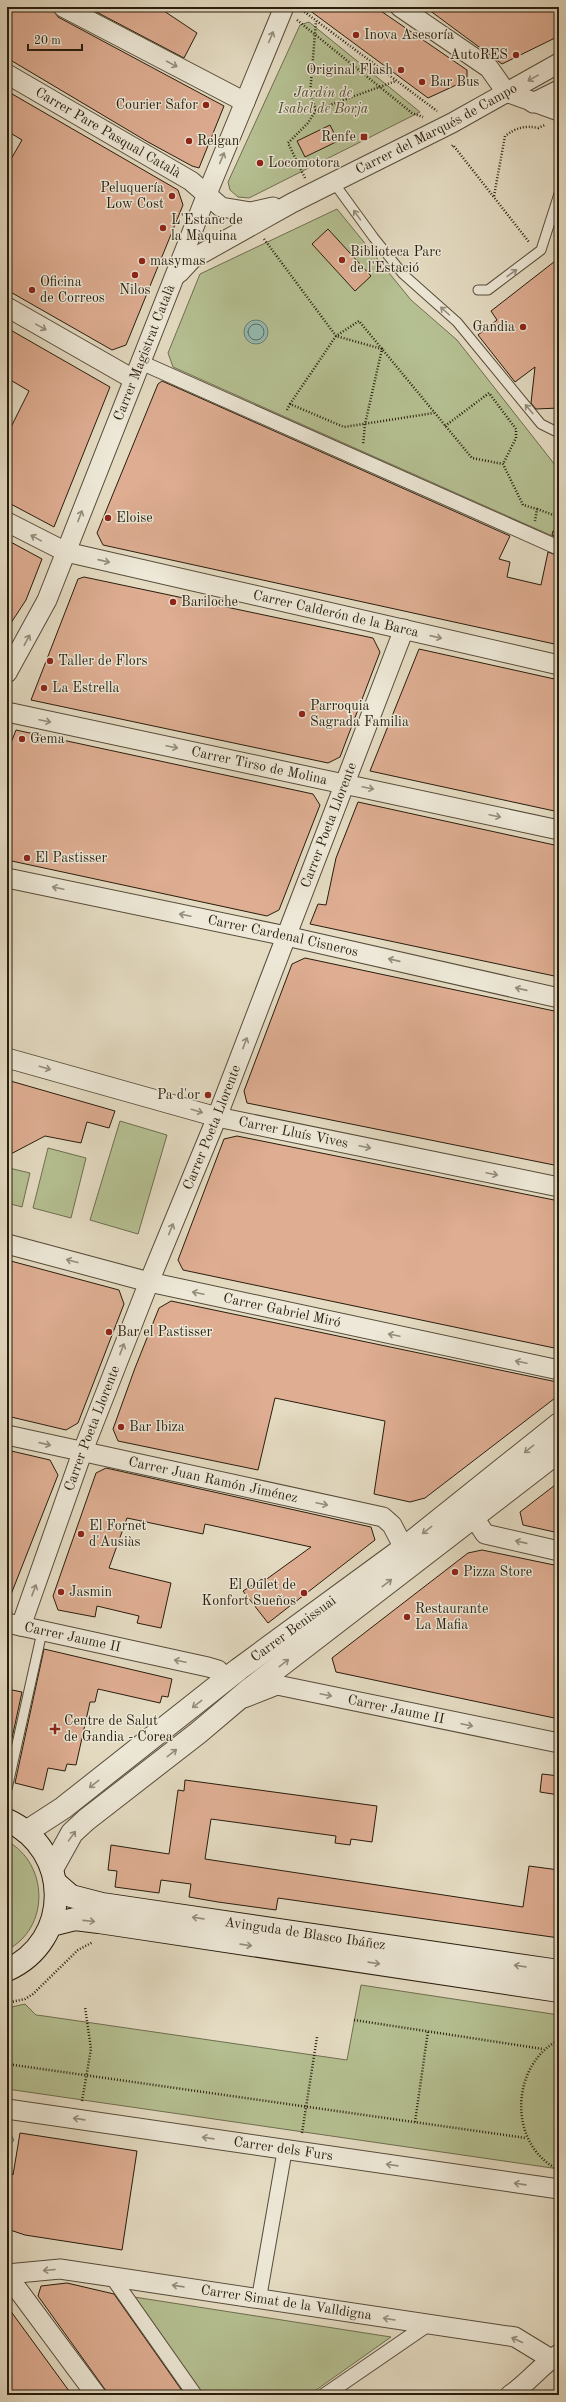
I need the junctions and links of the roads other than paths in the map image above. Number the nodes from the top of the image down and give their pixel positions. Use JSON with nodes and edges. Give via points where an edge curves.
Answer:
{"nodes":[{"id":1,"x":63,"y":7,"type":"edge"},
{"id":2,"x":284,"y":7,"type":"edge"},
{"id":3,"x":400,"y":7,"type":"edge"},
{"id":4,"x":559,"y":63,"type":"edge"},
{"id":5,"x":7,"y":74,"type":"edge"},
{"id":6,"x":559,"y":90,"type":"edge"},
{"id":7,"x":506,"y":92,"type":"junction"},
{"id":8,"x":245,"y":102,"type":"junction"},
{"id":9,"x":533,"y":103,"type":"junction"},
{"id":10,"x":553,"y":118,"type":"edge"},
{"id":11,"x":334,"y":183,"type":"junction"},
{"id":12,"x":207,"y":194,"type":"junction"},
{"id":13,"x":559,"y":194,"type":"edge"},
{"id":14,"x":292,"y":203,"type":"junction"},
{"id":15,"x":176,"y":275,"type":"junction"},
{"id":16,"x":478,"y":290,"type":"dead end"},
{"id":17,"x":7,"y":307,"type":"edge"},
{"id":18,"x":137,"y":370,"type":"junction"},
{"id":19,"x":559,"y":433,"type":"edge"},
{"id":20,"x":7,"y":522,"type":"edge"},
{"id":21,"x":559,"y":548,"type":"edge"},
{"id":22,"x":66,"y":552,"type":"junction"},
{"id":23,"x":404,"y":630,"type":"junction"},
{"id":24,"x":559,"y":665,"type":"edge"},
{"id":25,"x":7,"y":673,"type":"edge"},
{"id":26,"x":7,"y":712,"type":"edge"},
{"id":27,"x":346,"y":783,"type":"junction"},
{"id":28,"x":559,"y":830,"type":"edge"},
{"id":29,"x":7,"y":878,"type":"edge"},
{"id":30,"x":286,"y":936,"type":"junction"},
{"id":31,"x":559,"y":998,"type":"edge"},
{"id":32,"x":7,"y":1058,"type":"edge"},
{"id":33,"x":217,"y":1117,"type":"junction"},
{"id":34,"x":559,"y":1187,"type":"edge"},
{"id":35,"x":7,"y":1244,"type":"edge"},
{"id":36,"x":149,"y":1282,"type":"junction"},
{"id":37,"x":559,"y":1370,"type":"edge"},
{"id":38,"x":559,"y":1424,"type":"edge"},
{"id":39,"x":7,"y":1434,"type":"edge"},
{"id":40,"x":559,"y":1451,"type":"edge"},
{"id":41,"x":82,"y":1453,"type":"junction"},
{"id":42,"x":473,"y":1516,"type":"junction"},
{"id":43,"x":404,"y":1548,"type":"junction"},
{"id":44,"x":559,"y":1551,"type":"edge"},
{"id":45,"x":14,"y":1625,"type":"edge"},
{"id":46,"x":42,"y":1632,"type":"junction"},
{"id":47,"x":227,"y":1680,"type":"junction"},
{"id":48,"x":235,"y":1701,"type":"junction"},
{"id":49,"x":559,"y":1744,"type":"edge"},
{"id":50,"x":7,"y":1789,"type":"edge"},
{"id":51,"x":7,"y":1820,"type":"edge"},
{"id":52,"x":26,"y":1832,"type":"junction"},
{"id":53,"x":54,"y":1876,"type":"junction"},
{"id":54,"x":51,"y":1925,"type":"junction"},
{"id":55,"x":7,"y":1970,"type":"edge"},
{"id":56,"x":559,"y":1971,"type":"edge"},
{"id":57,"x":559,"y":1991,"type":"edge"},
{"id":58,"x":7,"y":2109,"type":"edge"},
{"id":59,"x":292,"y":2150,"type":"junction"},
{"id":60,"x":559,"y":2189,"type":"edge"},
{"id":61,"x":7,"y":2274,"type":"edge"},
{"id":62,"x":112,"y":2277,"type":"junction"},
{"id":63,"x":259,"y":2298,"type":"junction"},
{"id":64,"x":426,"y":2325,"type":"junction"},
{"id":65,"x":556,"y":2358,"type":"edge"},
{"id":66,"x":96,"y":2395,"type":"edge"},
{"id":67,"x":195,"y":2395,"type":"edge"},
{"id":68,"x":325,"y":2395,"type":"edge"},
{"id":69,"x":510,"y":2395,"type":"edge"}],
"edges":[{"from":1,"to":8,"type":"street","one_way":true},
{"from":8,"to":2,"type":"street","name":"Carrer Magistrat Català","one_way":true},
{"from":3,"to":7,"type":"street","via":[[490,68]]},
{"from":4,"to":7,"type":"street","name":"Carrer del Marqués de Campo","one_way":true},
{"from":5,"to":12,"type":"street","name":"Carrer Pare Pasqual Català","via":[[191,181]]},
{"from":6,"to":9,"type":"street","name":"Carrer del Marqués de Campo"},
{"from":7,"to":9,"type":"street"},
{"from":7,"to":11,"type":"street","name":"Carrer del Marqués de Campo","via":[[452,123]]},
{"from":12,"to":8,"type":"street","name":"Carrer Magistrat Català","one_way":true},
{"from":9,"to":10,"type":"street"},
{"from":11,"to":14,"type":"street","name":"Carrer del Marqués de Campo"},
{"from":19,"to":11,"type":"lane","one_way":true,"via":[[541,424],[457,322],[403,274]]},
{"from":12,"to":14,"type":"street","name":"Carrer del Marqués de Campo","via":[[221,207],[236,211],[251,212]]},
{"from":12,"to":15,"type":"street","name":"Carrer Magistrat Català"},
{"from":16,"to":13,"type":"lane","one_way":true,"via":[[488,290],[541,250]]},
{"from":14,"to":15,"type":"street","name":"Carrer del Marqués de Campo","via":[[192,259]]},
{"from":15,"to":18,"type":"street","name":"Carrer Magistrat Català"},
{"from":17,"to":18,"type":"street","one_way":true},
{"from":18,"to":21,"type":"street","via":[[281,424]]},
{"from":22,"to":18,"type":"street","name":"Carrer Magistrat Català","one_way":true},
{"from":22,"to":20,"type":"street","name":"Carrer Calderón de la Barca","one_way":true},
{"from":22,"to":23,"type":"street","name":"Carrer Calderón de la Barca","one_way":true},
{"from":25,"to":22,"type":"street","name":"Carrer Magistrat Català","one_way":true,"via":[[47,600]]},
{"from":23,"to":24,"type":"street","name":"Carrer Calderón de la Barca","one_way":true},
{"from":23,"to":27,"type":"street","name":"Carrer Poeta Llorente"},
{"from":26,"to":27,"type":"street","name":"Carrer Tirso de Molina","one_way":true},
{"from":27,"to":28,"type":"street","name":"Carrer Tirso de Molina","one_way":true},
{"from":27,"to":30,"type":"street","name":"Carrer Poeta Llorente"},
{"from":30,"to":29,"type":"street","name":"Carrer Cardenal Cisneros","one_way":true},
{"from":31,"to":30,"type":"street","name":"Carrer Cardenal Cisneros","one_way":true},
{"from":33,"to":30,"type":"street","name":"Carrer Poeta Llorente","one_way":true},
{"from":32,"to":33,"type":"street","name":"Carrer Lluís Vives","one_way":true},
{"from":33,"to":34,"type":"street","name":"Carrer Lluís Vives","one_way":true},
{"from":36,"to":33,"type":"street","name":"Carrer Poeta Llorente","one_way":true},
{"from":36,"to":35,"type":"street","name":"Carrer Gabriel Miró","one_way":true},
{"from":37,"to":36,"type":"street","name":"Carrer Gabriel Miró","one_way":true},
{"from":41,"to":36,"type":"street","name":"Carrer Poeta Llorente","one_way":true},
{"from":38,"to":43,"type":"street","name":"Carrer Benissuai","one_way":true},
{"from":39,"to":41,"type":"street","name":"Carrer Juan Ramón Jiménez","one_way":true},
{"from":40,"to":42,"type":"street","name":"Carrer Benissuai"},
{"from":41,"to":43,"type":"street","name":"Carrer Juan Ramón Jiménez","one_way":true,"via":[[383,1517],[392,1524]]},
{"from":45,"to":41,"type":"street","name":"Carrer Poeta Llorente","one_way":true},
{"from":44,"to":42,"type":"street","one_way":true,"via":[[486,1534]]},
{"from":48,"to":42,"type":"street","name":"Carrer Benissuai","one_way":true},
{"from":43,"to":47,"type":"street","name":"Carrer Benissuai"},
{"from":45,"to":46,"type":"street","name":"Carrer Jaume II"},
{"from":47,"to":46,"type":"street","name":"Carrer Jaume II","one_way":true,"via":[[218,1670],[208,1666]]},
{"from":46,"to":50,"type":"lane"},
{"from":47,"to":52,"type":"street","name":"Carrer Benissuai","one_way":true,"via":[[63,1808]]},
{"from":48,"to":49,"type":"street","name":"Carrer Jaume II","one_way":true,"via":[[277,1685]]},
{"from":53,"to":48,"type":"street","name":"Carrer Benissuai","one_way":true,"via":[[72,1833]]},
{"from":51,"to":52,"type":"street"},
{"from":52,"to":53,"type":"street","via":[[40,1847]]},
{"from":53,"to":54,"type":"street","via":[[56,1904]]},
{"from":56,"to":53,"type":"street","name":"Avinguda de Blasco Ibáñez","one_way":true,"via":[[102,1904],[71,1896]]},
{"from":54,"to":55,"type":"street","via":[[38,1947],[19,1964]]},
{"from":54,"to":57,"type":"street","name":"Avinguda de Blasco Ibáñez","one_way":true,"via":[[75,1919],[99,1922]]},
{"from":59,"to":58,"type":"street","name":"Carrer dels Furs","one_way":true},
{"from":60,"to":59,"type":"street","name":"Carrer dels Furs","one_way":true},
{"from":59,"to":63,"type":"street"},
{"from":62,"to":61,"type":"street","name":"Carrer Simat de la Valldigna","one_way":true,"via":[[60,2269]]},
{"from":61,"to":66,"type":"street"},
{"from":63,"to":62,"type":"street","name":"Carrer Simat de la Valldigna","one_way":true},
{"from":62,"to":67,"type":"street"},
{"from":64,"to":63,"type":"street","name":"Carrer Simat de la Valldigna","one_way":true},
{"from":65,"to":64,"type":"street","name":"Carrer Simat de la Valldigna","one_way":true,"via":[[515,2337]]},
{"from":64,"to":68,"type":"street"},
{"from":65,"to":69,"type":"street"}]}
